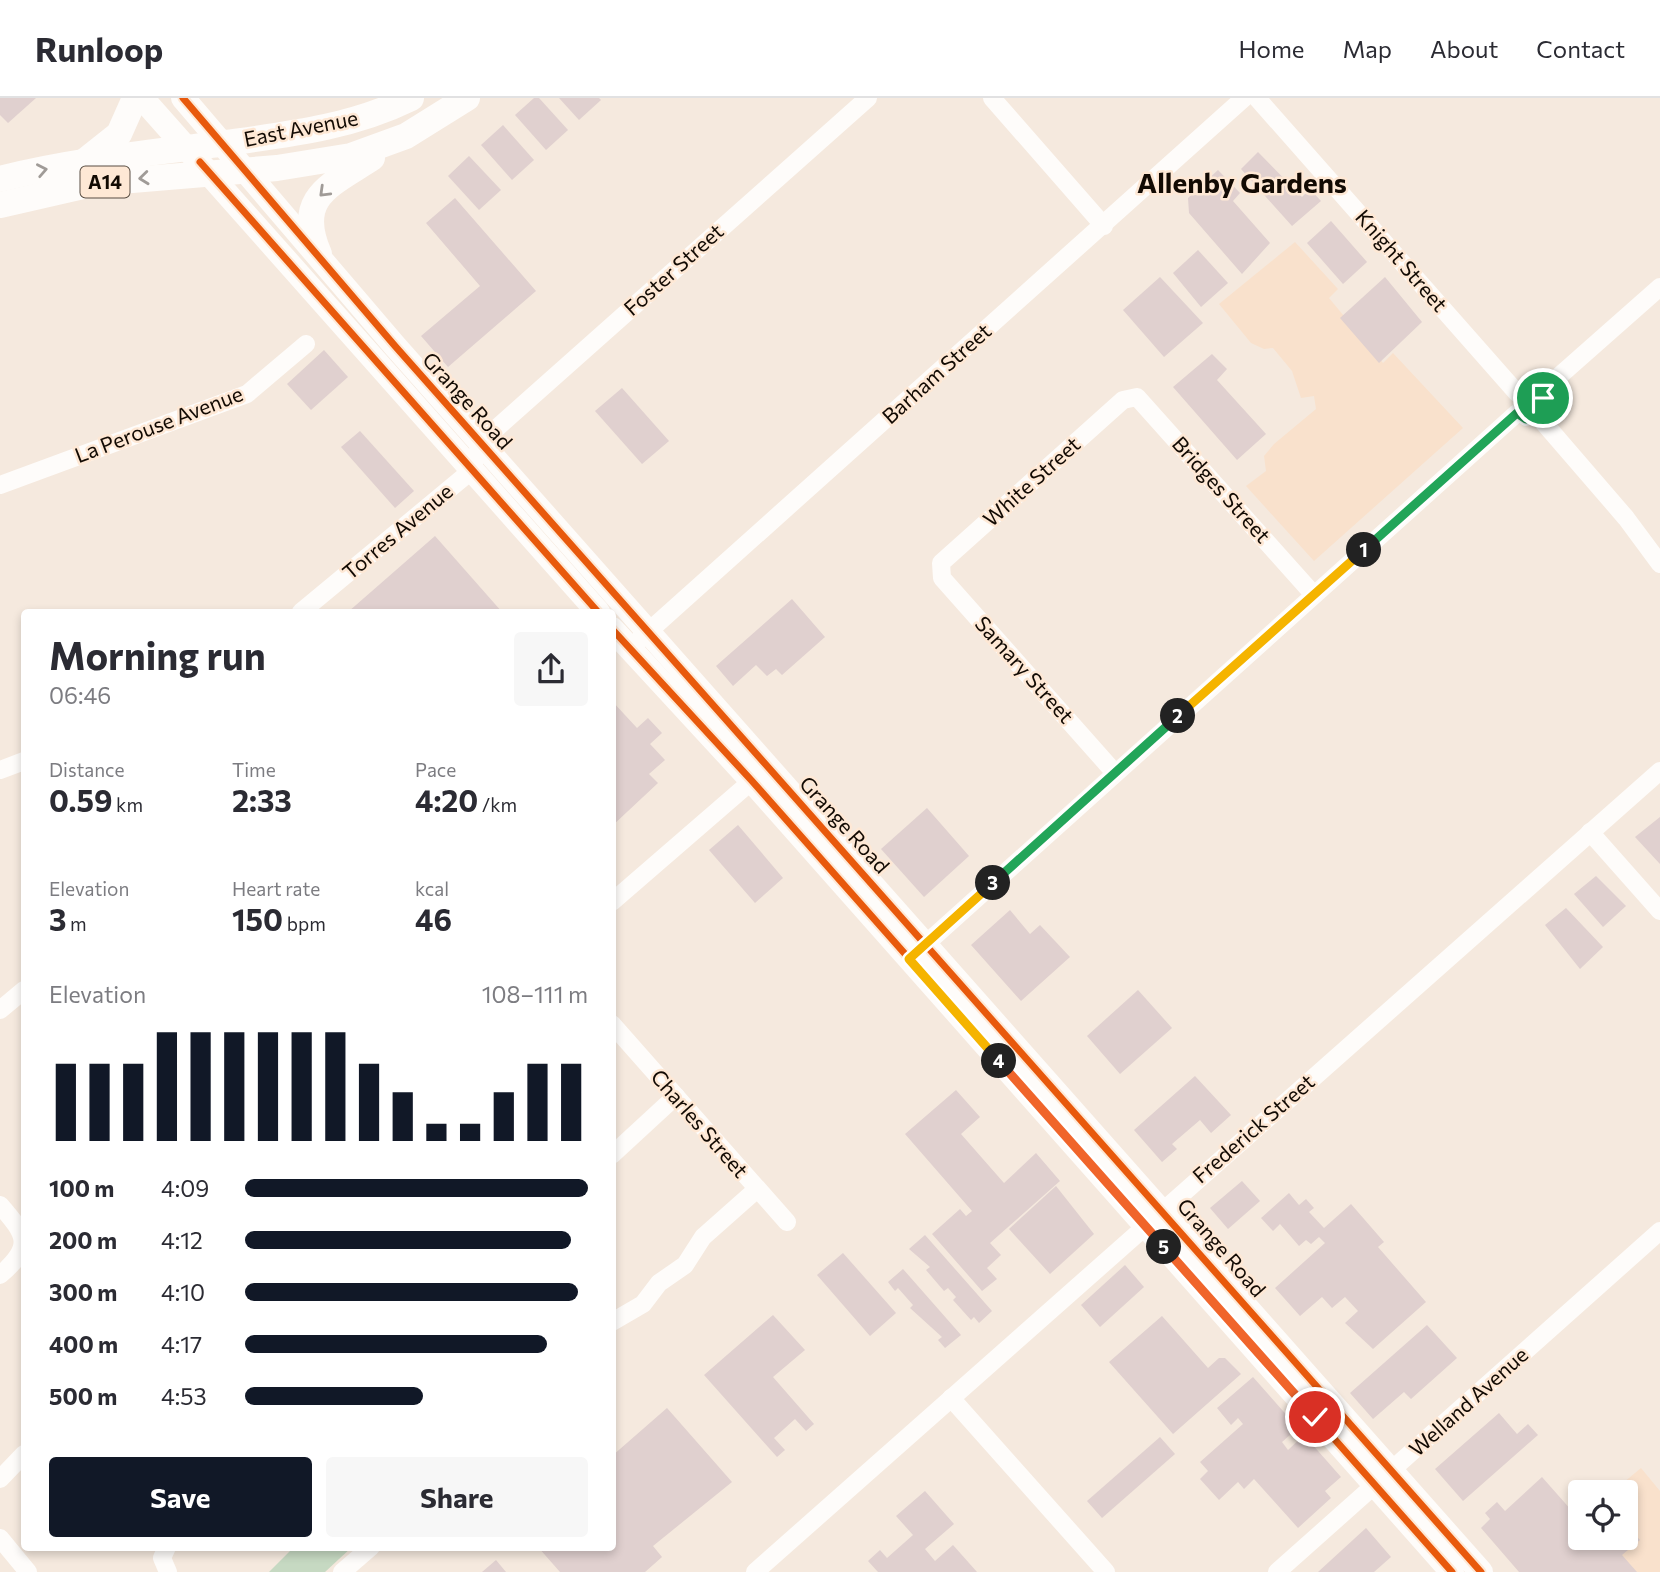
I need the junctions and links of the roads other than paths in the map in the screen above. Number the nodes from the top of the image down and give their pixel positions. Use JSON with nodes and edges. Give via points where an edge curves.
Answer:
{"nodes":[{"id":1,"x":135,"y":98,"type":"edge"},
{"id":2,"x":142,"y":98,"type":"edge"},
{"id":3,"x":183,"y":98,"type":"edge"},
{"id":4,"x":411,"y":98,"type":"edge"},
{"id":5,"x":467,"y":98,"type":"edge"},
{"id":6,"x":868,"y":98,"type":"edge"},
{"id":7,"x":992,"y":98,"type":"edge"},
{"id":8,"x":1244,"y":98,"type":"edge"},
{"id":9,"x":1257,"y":98,"type":"edge"},
{"id":10,"x":400,"y":139,"type":"junction"},
{"id":11,"x":235,"y":158,"type":"junction"},
{"id":12,"x":85,"y":161,"type":"junction"},
{"id":13,"x":200,"y":162,"type":"junction"},
{"id":14,"x":0,"y":179,"type":"edge"},
{"id":15,"x":0,"y":205,"type":"edge"},
{"id":16,"x":1104,"y":226,"type":"junction"},
{"id":17,"x":319,"y":254,"type":"junction"},
{"id":18,"x":1660,"y":287,"type":"edge"},
{"id":19,"x":306,"y":344,"type":"dead end"},
{"id":20,"x":1517,"y":393,"type":"junction"},
{"id":21,"x":1540,"y":393,"type":"junction"},
{"id":22,"x":1123,"y":400,"type":"joint"},
{"id":23,"x":1517,"y":413,"type":"junction"},
{"id":24,"x":1538,"y":416,"type":"junction"},
{"id":25,"x":481,"y":442,"type":"junction"},
{"id":26,"x":471,"y":471,"type":"junction"},
{"id":27,"x":0,"y":485,"type":"edge"},
{"id":28,"x":941,"y":563,"type":"joint"},
{"id":29,"x":1660,"y":564,"type":"edge"},
{"id":30,"x":1314,"y":594,"type":"junction"},
{"id":31,"x":306,"y":609,"type":"edge"},
{"id":32,"x":595,"y":609,"type":"edge"},
{"id":33,"x":649,"y":631,"type":"junction"},
{"id":34,"x":616,"y":633,"type":"edge"},
{"id":35,"x":630,"y":648,"type":"junction"},
{"id":36,"x":21,"y":762,"type":"edge"},
{"id":37,"x":0,"y":770,"type":"edge"},
{"id":38,"x":1660,"y":771,"type":"edge"},
{"id":39,"x":1115,"y":773,"type":"junction"},
{"id":40,"x":760,"y":774,"type":"junction"},
{"id":41,"x":1590,"y":832,"type":"junction"},
{"id":42,"x":616,"y":899,"type":"edge"},
{"id":43,"x":1660,"y":911,"type":"edge"},
{"id":44,"x":918,"y":951,"type":"junction"},
{"id":45,"x":21,"y":992,"type":"edge"},
{"id":46,"x":0,"y":1010,"type":"edge"},
{"id":47,"x":616,"y":1028,"type":"edge"},
{"id":48,"x":676,"y":1096,"type":"junction"},
{"id":49,"x":616,"y":1151,"type":"edge"},
{"id":50,"x":756,"y":1189,"type":"junction"},
{"id":51,"x":0,"y":1205,"type":"edge"},
{"id":52,"x":1164,"y":1210,"type":"junction"},
{"id":53,"x":787,"y":1222,"type":"dead end"},
{"id":54,"x":1145,"y":1226,"type":"junction"},
{"id":55,"x":1660,"y":1231,"type":"edge"},
{"id":56,"x":21,"y":1234,"type":"edge"},
{"id":57,"x":21,"y":1252,"type":"edge"},
{"id":58,"x":0,"y":1275,"type":"edge"},
{"id":59,"x":616,"y":1320,"type":"edge"},
{"id":60,"x":951,"y":1398,"type":"junction"},
{"id":61,"x":21,"y":1457,"type":"edge"},
{"id":62,"x":1383,"y":1478,"type":"junction"},
{"id":63,"x":0,"y":1479,"type":"edge"},
{"id":64,"x":0,"y":1538,"type":"edge"},
{"id":65,"x":165,"y":1551,"type":"edge"},
{"id":66,"x":366,"y":1551,"type":"edge"},
{"id":67,"x":28,"y":1572,"type":"edge"},
{"id":68,"x":168,"y":1572,"type":"edge"},
{"id":69,"x":342,"y":1572,"type":"edge"},
{"id":70,"x":755,"y":1572,"type":"edge"},
{"id":71,"x":1106,"y":1572,"type":"edge"},
{"id":72,"x":1277,"y":1572,"type":"edge"},
{"id":73,"x":1452,"y":1572,"type":"edge"},
{"id":74,"x":1481,"y":1572,"type":"edge"}],
"edges":[{"from":1,"to":12,"type":"main road","via":[[119,134]]},
{"from":2,"to":13,"type":"main road","name":"Grange Road"},
{"from":3,"to":11,"type":"main road","name":"Grange Road"},
{"from":4,"to":11,"type":"main road","name":"East Avenue","number":"A14","via":[[377,114]]},
{"from":5,"to":10,"type":"main road","name":"East Avenue","number":"A14"},
{"from":6,"to":25,"type":"street","name":"Foster Street"},
{"from":7,"to":16,"type":"street"},
{"from":8,"to":16,"type":"street","name":"Barham Street"},
{"from":9,"to":20,"type":"street","name":"Knight Street"},
{"from":10,"to":11,"type":"main road","name":"East Avenue","number":"A14","via":[[351,156]]},
{"from":10,"to":17,"type":"main road","one_way":true,"via":[[319,194],[310,216]]},
{"from":11,"to":13,"type":"main road","name":"East Avenue","number":"A14"},
{"from":11,"to":13,"type":"main road","name":"East Avenue","number":"A14"},
{"from":11,"to":17,"type":"main road","name":"Grange Road"},
{"from":12,"to":13,"type":"main road","number":"A14"},
{"from":14,"to":12,"type":"main road","number":"A14","one_way":true},
{"from":13,"to":15,"type":"main road","number":"A14","one_way":true,"via":[[172,175],[96,183]]},
{"from":13,"to":26,"type":"main road","name":"Grange Road"},
{"from":16,"to":33,"type":"street","name":"Barham Street"},
{"from":17,"to":25,"type":"main road","name":"Grange Road"},
{"from":18,"to":21,"type":"street"},
{"from":19,"to":27,"type":"street","name":"La Perouse Avenue","via":[[247,394]]},
{"from":20,"to":21,"type":"street","via":[[1530,388]]},
{"from":20,"to":23,"type":"street","via":[[1513,404]]},
{"from":21,"to":24,"type":"street","via":[[1544,404]]},
{"from":22,"to":28,"type":"street","name":"White Street"},
{"from":22,"to":30,"type":"street","name":"Bridges Street","via":[[1137,397]]},
{"from":23,"to":24,"type":"street","via":[[1526,419]]},
{"from":23,"to":30,"type":"street"},
{"from":24,"to":29,"type":"street"},
{"from":25,"to":26,"type":"street","name":"Torres Avenue"},
{"from":25,"to":33,"type":"main road","name":"Grange Road"},
{"from":26,"to":31,"type":"street","name":"Torres Avenue"},
{"from":26,"to":32,"type":"main road","name":"Grange Road"},
{"from":28,"to":39,"type":"street","name":"Samary Street","via":[[942,578]]},
{"from":30,"to":39,"type":"street"},
{"from":33,"to":35,"type":"street","name":"Barham Street"},
{"from":33,"to":40,"type":"main road","name":"Grange Road"},
{"from":34,"to":35,"type":"main road","name":"Grange Road"},
{"from":35,"to":40,"type":"main road","name":"Grange Road"},
{"from":36,"to":37,"type":"street"},
{"from":38,"to":41,"type":"street","name":"Frederick Street"},
{"from":39,"to":44,"type":"street"},
{"from":40,"to":42,"type":"street"},
{"from":40,"to":44,"type":"main road","name":"Grange Road"},
{"from":41,"to":43,"type":"street"},
{"from":41,"to":52,"type":"street","name":"Frederick Street"},
{"from":44,"to":52,"type":"main road","name":"Grange Road"},
{"from":44,"to":54,"type":"main road","name":"Grange Road"},
{"from":45,"to":46,"type":"street"},
{"from":47,"to":48,"type":"street","name":"Charles Street"},
{"from":48,"to":49,"type":"street"},
{"from":48,"to":50,"type":"street","name":"Charles Street"},
{"from":50,"to":53,"type":"street","name":"Charles Street"},
{"from":50,"to":59,"type":"street","via":[[703,1237],[685,1265],[659,1283],[643,1304]]},
{"from":51,"to":56,"type":"street"},
{"from":52,"to":54,"type":"street","name":"Frederick Street"},
{"from":52,"to":62,"type":"main road","name":"Grange Road"},
{"from":54,"to":60,"type":"street","name":"Frederick Street"},
{"from":54,"to":62,"type":"main road","name":"Grange Road"},
{"from":55,"to":62,"type":"street","name":"Welland Avenue"},
{"from":57,"to":58,"type":"street"},
{"from":60,"to":70,"type":"street","name":"Frederick Street"},
{"from":60,"to":71,"type":"street"},
{"from":61,"to":63,"type":"street"},
{"from":62,"to":72,"type":"street","name":"Welland Avenue"},
{"from":62,"to":73,"type":"main road","name":"Grange Road"},
{"from":62,"to":74,"type":"main road","name":"Grange Road"},
{"from":64,"to":67,"type":"street"},
{"from":65,"to":68,"type":"street","via":[[162,1559]]},
{"from":66,"to":69,"type":"street"}]}
